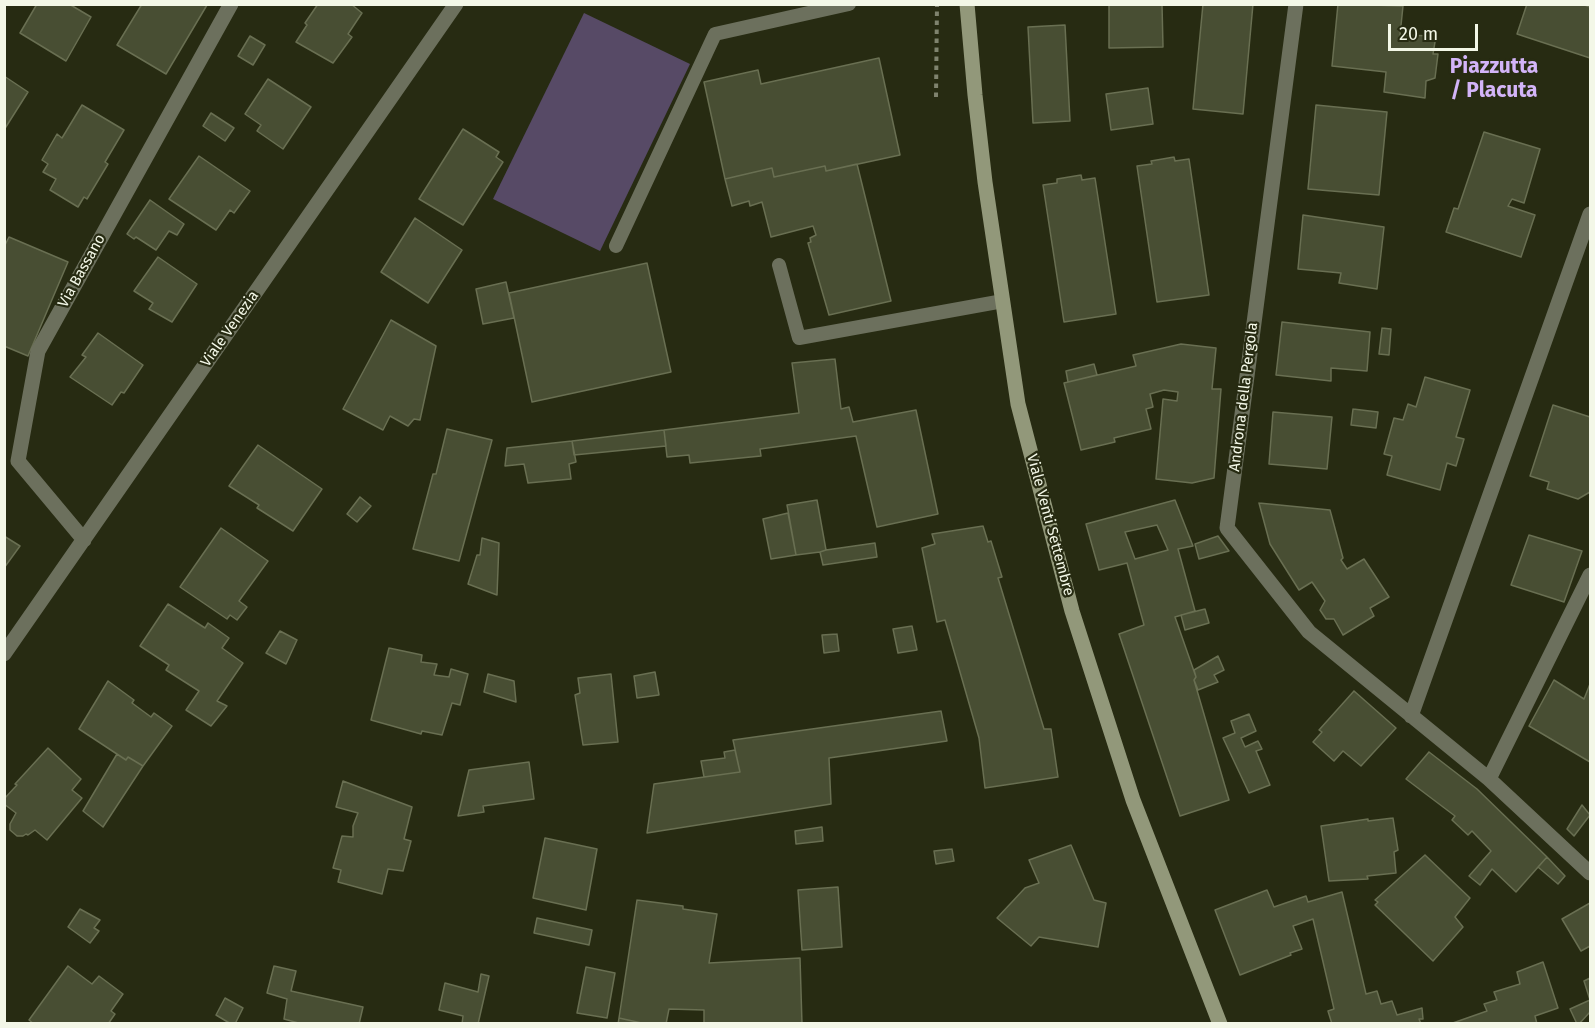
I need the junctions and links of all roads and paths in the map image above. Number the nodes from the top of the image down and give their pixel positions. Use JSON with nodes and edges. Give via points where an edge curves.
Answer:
{"nodes":[{"id":1,"x":231,"y":4,"type":"edge"},
{"id":2,"x":456,"y":4,"type":"edge"},
{"id":3,"x":849,"y":4,"type":"edge"},
{"id":4,"x":937,"y":4,"type":"edge"},
{"id":5,"x":968,"y":4,"type":"edge"},
{"id":6,"x":1296,"y":4,"type":"edge"},
{"id":7,"x":936,"y":97,"type":"dead end"},
{"id":8,"x":1590,"y":214,"type":"edge"},
{"id":9,"x":616,"y":246,"type":"dead end"},
{"id":10,"x":779,"y":265,"type":"dead end"},
{"id":11,"x":1003,"y":301,"type":"junction"},
{"id":12,"x":84,"y":540,"type":"junction"},
{"id":13,"x":1590,"y":575,"type":"edge"},
{"id":14,"x":4,"y":654,"type":"edge"},
{"id":15,"x":1412,"y":716,"type":"junction"},
{"id":16,"x":1488,"y":778,"type":"junction"},
{"id":17,"x":1590,"y":873,"type":"edge"},
{"id":18,"x":1220,"y":1023,"type":"edge"}],
"edges":[{"from":1,"to":12,"type":"street","name":"Via Bassano","via":[[38,351],[18,461]]},
{"from":2,"to":12,"type":"street","name":"Viale Venezia"},
{"from":3,"to":9,"type":"lane","via":[[715,34]]},
{"from":4,"to":7,"type":"path"},
{"from":5,"to":11,"type":"main road","name":"Viale Venti Settembre","via":[[983,171]]},
{"from":6,"to":15,"type":"street","name":"Androna della Pergola","via":[[1227,528],[1309,632]]},
{"from":8,"to":15,"type":"street"},
{"from":10,"to":11,"type":"lane","via":[[799,338]]},
{"from":11,"to":18,"type":"main road","name":"Viale Venti Settembre","via":[[1018,404],[1072,610],[1133,800]]},
{"from":12,"to":14,"type":"street","name":"Viale Venezia"},
{"from":13,"to":16,"type":"street"},
{"from":15,"to":16,"type":"street","name":"Androna della Pergola"},
{"from":16,"to":17,"type":"street","name":"Androna della Pergola"}]}
